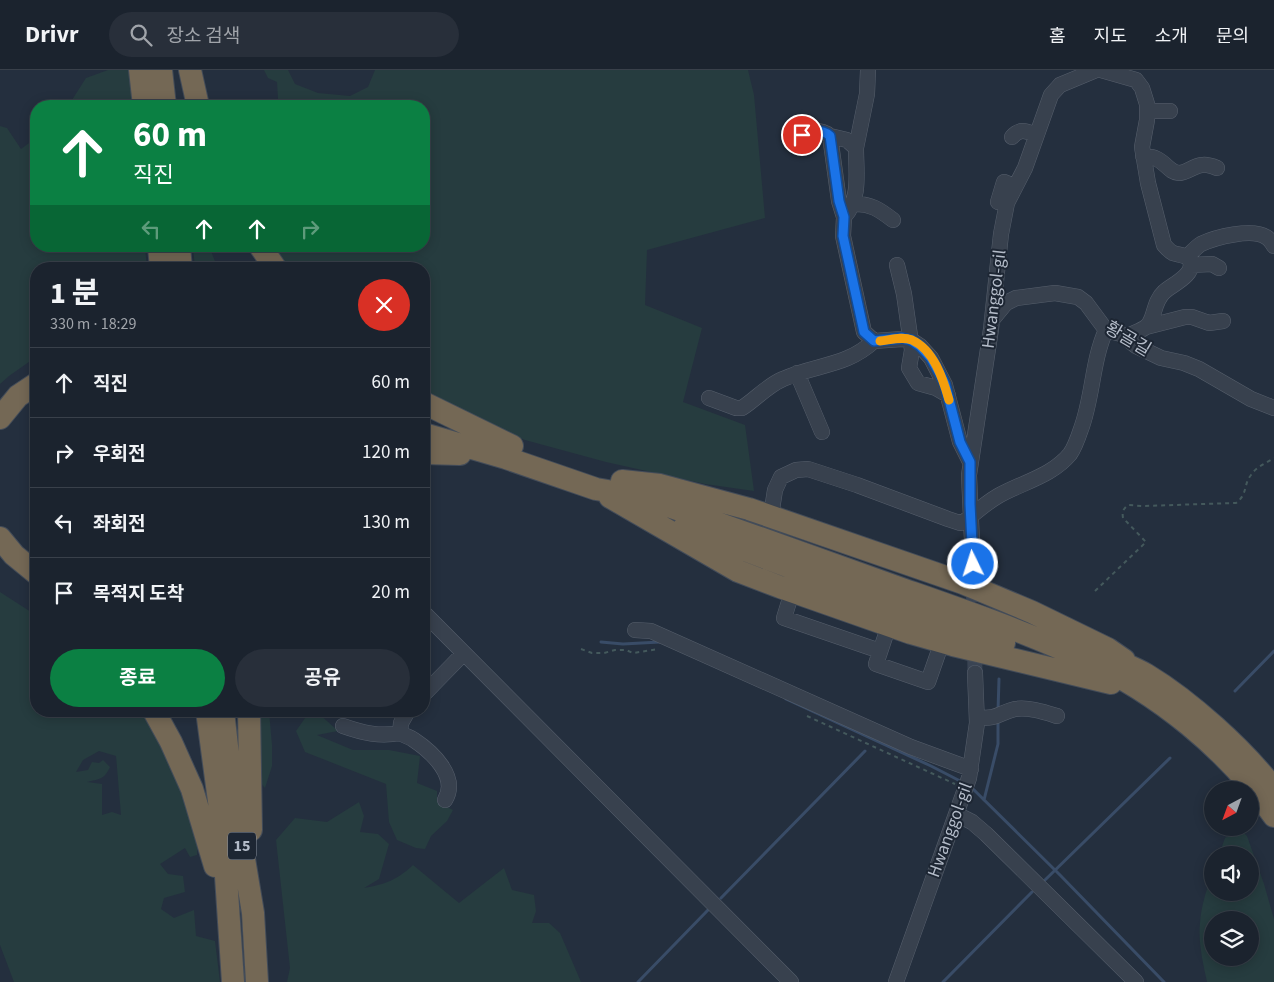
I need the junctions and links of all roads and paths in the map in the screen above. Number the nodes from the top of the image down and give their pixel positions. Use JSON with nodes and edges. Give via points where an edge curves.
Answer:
{"nodes":[{"id":1,"x":140,"y":70,"type":"edge"},
{"id":2,"x":161,"y":70,"type":"edge"},
{"id":3,"x":190,"y":70,"type":"edge"},
{"id":4,"x":868,"y":70,"type":"edge"},
{"id":5,"x":1096,"y":70,"type":"edge"},
{"id":6,"x":1101,"y":70,"type":"edge"},
{"id":7,"x":1064,"y":76,"type":"edge"},
{"id":8,"x":143,"y":100,"type":"edge"},
{"id":9,"x":164,"y":100,"type":"edge"},
{"id":10,"x":197,"y":100,"type":"edge"},
{"id":11,"x":1147,"y":111,"type":"junction"},
{"id":12,"x":1170,"y":111,"type":"dead end"},
{"id":13,"x":1036,"y":134,"type":"junction"},
{"id":14,"x":830,"y":136,"type":"junction"},
{"id":15,"x":1012,"y":137,"type":"dead end"},
{"id":16,"x":802,"y":138,"type":"dead end"},
{"id":17,"x":856,"y":148,"type":"junction"},
{"id":18,"x":1143,"y":156,"type":"junction"},
{"id":19,"x":1218,"y":168,"type":"dead end"},
{"id":20,"x":1014,"y":186,"type":"junction"},
{"id":21,"x":998,"y":202,"type":"dead end"},
{"id":22,"x":854,"y":204,"type":"junction"},
{"id":23,"x":844,"y":217,"type":"junction"},
{"id":24,"x":893,"y":220,"type":"dead end"},
{"id":25,"x":1274,"y":246,"type":"edge"},
{"id":26,"x":1189,"y":261,"type":"junction"},
{"id":27,"x":898,"y":265,"type":"dead end"},
{"id":28,"x":1219,"y":268,"type":"dead end"},
{"id":29,"x":992,"y":320,"type":"junction"},
{"id":30,"x":1223,"y":321,"type":"dead end"},
{"id":31,"x":1146,"y":327,"type":"junction"},
{"id":32,"x":1106,"y":330,"type":"junction"},
{"id":33,"x":1126,"y":336,"type":"junction"},
{"id":34,"x":911,"y":340,"type":"junction"},
{"id":35,"x":874,"y":341,"type":"junction"},
{"id":36,"x":30,"y":373,"type":"edge"},
{"id":37,"x":796,"y":373,"type":"junction"},
{"id":38,"x":30,"y":388,"type":"edge"},
{"id":39,"x":948,"y":394,"type":"junction"},
{"id":40,"x":708,"y":398,"type":"dead end"},
{"id":41,"x":0,"y":400,"type":"edge"},
{"id":42,"x":430,"y":406,"type":"edge"},
{"id":43,"x":1274,"y":408,"type":"edge"},
{"id":44,"x":0,"y":418,"type":"edge"},
{"id":45,"x":430,"y":424,"type":"edge"},
{"id":46,"x":822,"y":432,"type":"dead end"},
{"id":47,"x":430,"y":435,"type":"edge"},
{"id":48,"x":430,"y":452,"type":"edge"},
{"id":49,"x":509,"y":452,"type":"junction"},
{"id":50,"x":1274,"y":458,"type":"edge"},
{"id":51,"x":970,"y":462,"type":"junction"},
{"id":52,"x":621,"y":481,"type":"junction"},
{"id":53,"x":596,"y":489,"type":"junction"},
{"id":54,"x":771,"y":516,"type":"junction"},
{"id":55,"x":970,"y":517,"type":"junction"},
{"id":56,"x":0,"y":538,"type":"edge"},
{"id":57,"x":0,"y":556,"type":"edge"},
{"id":58,"x":973,"y":564,"type":"tunnel mouth"},
{"id":59,"x":30,"y":568,"type":"edge"},
{"id":60,"x":30,"y":585,"type":"edge"},
{"id":61,"x":1095,"y":590,"type":"dead end"},
{"id":62,"x":792,"y":592,"type":"junction"},
{"id":63,"x":430,"y":618,"type":"edge"},
{"id":64,"x":889,"y":625,"type":"junction"},
{"id":65,"x":636,"y":630,"type":"dead end"},
{"id":66,"x":942,"y":642,"type":"junction"},
{"id":67,"x":581,"y":650,"type":"dead end"},
{"id":68,"x":664,"y":651,"type":"dead end"},
{"id":69,"x":880,"y":651,"type":"junction"},
{"id":70,"x":464,"y":653,"type":"junction"},
{"id":71,"x":975,"y":673,"type":"tunnel mouth"},
{"id":72,"x":1141,"y":681,"type":"junction"},
{"id":73,"x":430,"y":688,"type":"edge"},
{"id":74,"x":799,"y":712,"type":"dead end"},
{"id":75,"x":1057,"y":716,"type":"dead end"},
{"id":76,"x":157,"y":717,"type":"edge"},
{"id":77,"x":208,"y":717,"type":"edge"},
{"id":78,"x":224,"y":717,"type":"edge"},
{"id":79,"x":249,"y":717,"type":"edge"},
{"id":80,"x":404,"y":717,"type":"edge"},
{"id":81,"x":977,"y":717,"type":"junction"},
{"id":82,"x":343,"y":726,"type":"dead end"},
{"id":83,"x":400,"y":733,"type":"junction"},
{"id":84,"x":968,"y":779,"type":"junction"},
{"id":85,"x":1274,"y":789,"type":"edge"},
{"id":86,"x":445,"y":800,"type":"dead end"},
{"id":87,"x":956,"y":814,"type":"junction"},
{"id":88,"x":1274,"y":816,"type":"edge"},
{"id":89,"x":253,"y":913,"type":"junction"},
{"id":90,"x":228,"y":918,"type":"junction"},
{"id":91,"x":233,"y":982,"type":"edge"},
{"id":92,"x":257,"y":982,"type":"edge"},
{"id":93,"x":791,"y":982,"type":"edge"},
{"id":94,"x":896,"y":982,"type":"edge"},
{"id":95,"x":1136,"y":982,"type":"edge"}],
"edges":[{"from":1,"to":8,"type":"highway"},
{"from":2,"to":9,"type":"highway"},
{"from":3,"to":10,"type":"highway"},
{"from":4,"to":17,"type":"street","via":[[867,94]]},
{"from":5,"to":7,"type":"street","name":"Hwanggol-gil"},
{"from":6,"to":11,"type":"street","via":[[1136,80],[1142,88]]},
{"from":7,"to":13,"type":"street","name":"Hwanggol-gil","via":[[1051,95]]},
{"from":11,"to":12,"type":"street"},
{"from":11,"to":18,"type":"street"},
{"from":13,"to":15,"type":"street","via":[[1022,130]]},
{"from":13,"to":20,"type":"street","name":"Hwanggol-gil"},
{"from":14,"to":16,"type":"street","via":[[826,132],[810,130],[804,131]]},
{"from":14,"to":17,"type":"street","via":[[847,140]]},
{"from":14,"to":23,"type":"street"},
{"from":17,"to":22,"type":"street"},
{"from":18,"to":19,"type":"street","via":[[1160,160],[1177,173],[1204,164]]},
{"from":18,"to":26,"type":"street","via":[[1164,245]]},
{"from":20,"to":21,"type":"street","via":[[1004,182]]},
{"from":20,"to":29,"type":"street","name":"Hwanggol-gil","via":[[1001,234]]},
{"from":22,"to":23,"type":"street"},
{"from":22,"to":24,"type":"street","via":[[868,204]]},
{"from":23,"to":35,"type":"street","via":[[843,236],[861,321],[864,332]]},
{"from":25,"to":26,"type":"street","via":[[1253,226],[1200,244]]},
{"from":26,"to":28,"type":"street"},
{"from":26,"to":31,"type":"street","via":[[1185,277],[1157,300]]},
{"from":27,"to":34,"type":"street"},
{"from":29,"to":32,"type":"street","name":"황골길","via":[[1006,303],[1016,298],[1055,293],[1078,297]]},
{"from":29,"to":51,"type":"street","name":"Hwanggol-gil"},
{"from":30,"to":31,"type":"street","via":[[1209,323],[1185,317]]},
{"from":31,"to":33,"type":"street"},
{"from":32,"to":33,"type":"street","name":"황골길"},
{"from":32,"to":55,"type":"street","via":[[1097,356],[1085,418],[1070,453],[1041,477],[997,496]]},
{"from":33,"to":43,"type":"street","name":"황골길","via":[[1149,353],[1199,369],[1251,399]]},
{"from":34,"to":35,"type":"street"},
{"from":34,"to":39,"type":"street","via":[[931,358]]},
{"from":34,"to":39,"type":"street","via":[[909,368],[918,383]]},
{"from":35,"to":37,"type":"street","via":[[851,357]]},
{"from":36,"to":41,"type":"highway"},
{"from":37,"to":40,"type":"street","via":[[781,379],[742,408]]},
{"from":37,"to":46,"type":"street"},
{"from":38,"to":44,"type":"highway","via":[[18,396]]},
{"from":39,"to":51,"type":"street","via":[[960,442]]},
{"from":42,"to":49,"type":"highway"},
{"from":45,"to":49,"type":"highway"},
{"from":47,"to":49,"type":"highway"},
{"from":48,"to":49,"type":"highway"},
{"from":49,"to":52,"type":"highway"},
{"from":49,"to":53,"type":"highway"},
{"from":50,"to":61,"type":"path","via":[[1250,476],[1245,494],[1236,503],[1128,505],[1122,513],[1123,518],[1146,542]]},
{"from":51,"to":55,"type":"street","name":"Hwanggol-gil"},
{"from":52,"to":54,"type":"highway","via":[[660,486]]},
{"from":52,"to":72,"type":"highway","via":[[752,524],[1082,644]]},
{"from":53,"to":62,"type":"highway","via":[[738,570]]},
{"from":53,"to":72,"type":"highway","via":[[663,504],[947,605]]},
{"from":54,"to":55,"type":"street","via":[[775,490],[781,477],[808,468],[948,519],[960,522]]},
{"from":54,"to":72,"type":"highway","via":[[962,583],[1032,612],[1108,649]]},
{"from":55,"to":58,"type":"street","name":"Hwanggol-gil"},
{"from":56,"to":59,"type":"highway"},
{"from":57,"to":60,"type":"highway"},
{"from":62,"to":64,"type":"highway"},
{"from":62,"to":69,"type":"street","via":[[784,618]]},
{"from":63,"to":70,"type":"street"},
{"from":64,"to":66,"type":"highway"},
{"from":64,"to":69,"type":"street"},
{"from":65,"to":84,"type":"street","via":[[651,631],[911,747]]},
{"from":66,"to":69,"type":"street","via":[[928,682],[876,664]]},
{"from":66,"to":72,"type":"highway","via":[[989,655]]},
{"from":67,"to":68,"type":"path","via":[[592,653]]},
{"from":70,"to":73,"type":"street"},
{"from":70,"to":93,"type":"street"},
{"from":71,"to":81,"type":"street","name":"Hwanggol-gil"},
{"from":72,"to":85,"type":"highway","via":[[1171,690],[1206,719]]},
{"from":72,"to":88,"type":"highway","via":[[1242,776]]},
{"from":74,"to":84,"type":"path","via":[[952,782]]},
{"from":75,"to":81,"type":"street","via":[[1020,709],[998,716]]},
{"from":76,"to":90,"type":"highway","via":[[192,789]]},
{"from":77,"to":90,"type":"highway","number":"15","via":[[222,831]]},
{"from":78,"to":89,"type":"highway","number":"15"},
{"from":79,"to":89,"type":"highway"},
{"from":80,"to":83,"type":"street"},
{"from":81,"to":84,"type":"street","name":"Hwanggol-gil"},
{"from":82,"to":83,"type":"street","via":[[376,735]]},
{"from":83,"to":86,"type":"street","via":[[426,749],[441,766],[449,779],[450,788]]},
{"from":84,"to":87,"type":"street","name":"Hwanggol-gil"},
{"from":87,"to":94,"type":"street","name":"Hwanggol-gil"},
{"from":87,"to":95,"type":"street","via":[[986,834]]},
{"from":89,"to":92,"type":"highway","number":"15"},
{"from":90,"to":91,"type":"highway","number":"15"}]}
